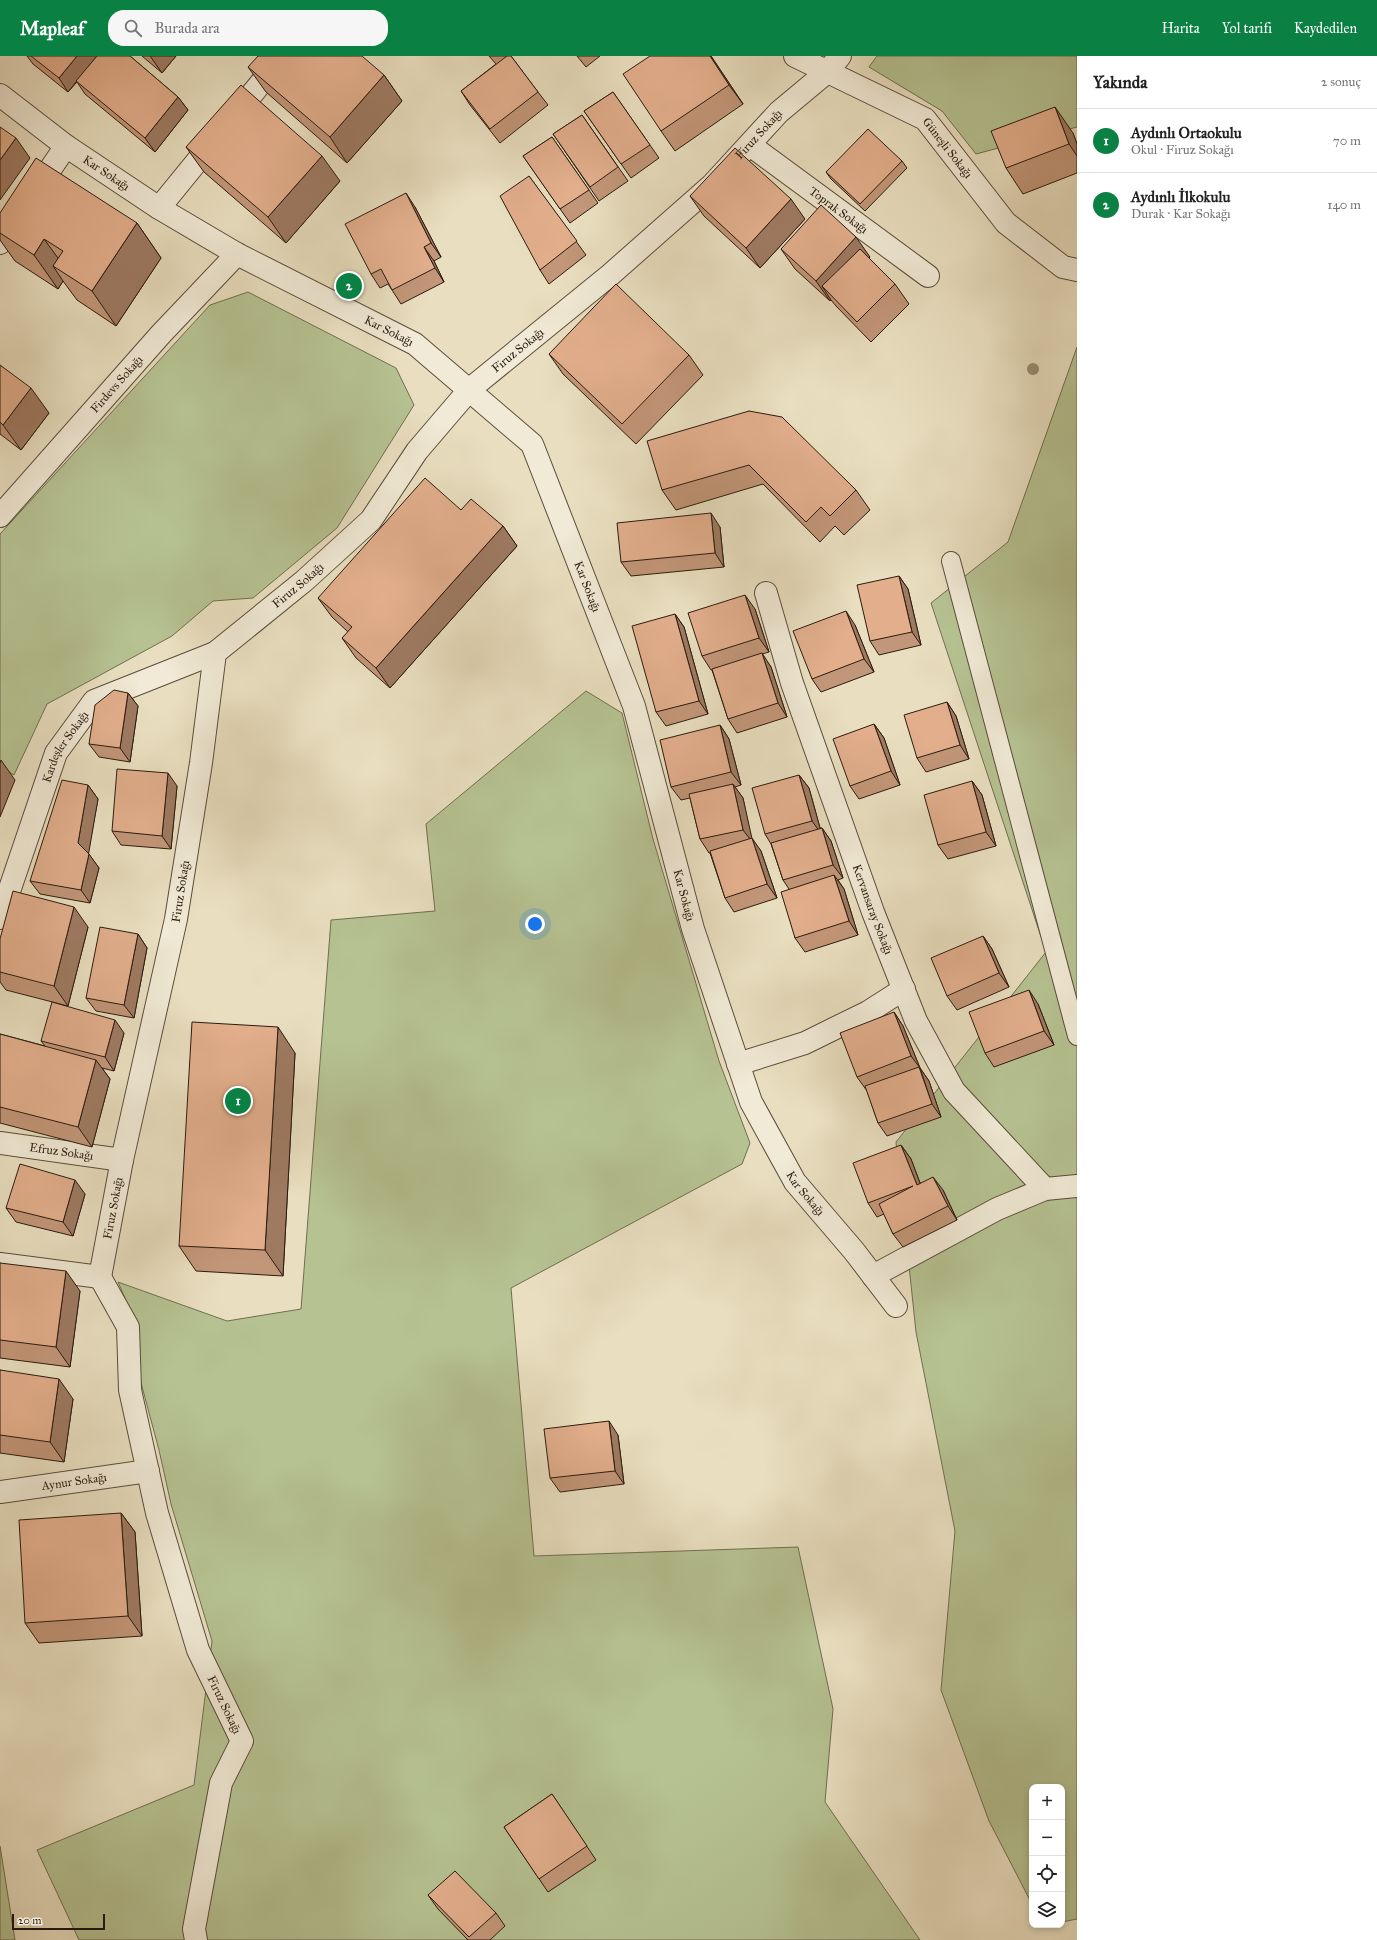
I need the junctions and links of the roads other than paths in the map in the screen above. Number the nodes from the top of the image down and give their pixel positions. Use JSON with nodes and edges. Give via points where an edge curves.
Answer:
{"nodes":[{"id":1,"x":795,"y":56,"type":"edge"},
{"id":2,"x":277,"y":58,"type":"edge"},
{"id":3,"x":833,"y":64,"type":"edge"},
{"id":4,"x":0,"y":95,"type":"edge"},
{"id":5,"x":66,"y":146,"type":"junction"},
{"id":6,"x":750,"y":146,"type":"junction"},
{"id":7,"x":159,"y":208,"type":"junction"},
{"id":8,"x":0,"y":243,"type":"edge"},
{"id":9,"x":237,"y":254,"type":"junction"},
{"id":10,"x":1077,"y":270,"type":"edge"},
{"id":11,"x":928,"y":276,"type":"dead end"},
{"id":12,"x":470,"y":389,"type":"junction"},
{"id":13,"x":0,"y":516,"type":"edge"},
{"id":14,"x":950,"y":561,"type":"dead end"},
{"id":15,"x":766,"y":594,"type":"dead end"},
{"id":16,"x":215,"y":653,"type":"junction"},
{"id":17,"x":0,"y":918,"type":"edge"},
{"id":18,"x":904,"y":989,"type":"junction"},
{"id":19,"x":1077,"y":1036,"type":"edge"},
{"id":20,"x":738,"y":1064,"type":"junction"},
{"id":21,"x":0,"y":1143,"type":"edge"},
{"id":22,"x":122,"y":1160,"type":"junction"},
{"id":23,"x":1077,"y":1186,"type":"edge"},
{"id":24,"x":1045,"y":1189,"type":"junction"},
{"id":25,"x":0,"y":1264,"type":"edge"},
{"id":26,"x":873,"y":1276,"type":"junction"},
{"id":27,"x":100,"y":1277,"type":"junction"},
{"id":28,"x":896,"y":1306,"type":"dead end"},
{"id":29,"x":148,"y":1471,"type":"junction"},
{"id":30,"x":0,"y":1492,"type":"edge"},
{"id":31,"x":196,"y":1940,"type":"edge"}],
"edges":[{"from":1,"to":3,"type":"street","name":"Güneşli Sokağı"},
{"from":2,"to":7,"type":"street"},
{"from":3,"to":6,"type":"street","name":"Firuz Sokağı","via":[[779,112]]},
{"from":3,"to":10,"type":"street","name":"Güneşli Sokağı","via":[[925,119],[1006,223],[1063,267]]},
{"from":4,"to":5,"type":"street","name":"Kar Sokağı"},
{"from":5,"to":7,"type":"street","name":"Kar Sokağı"},
{"from":5,"to":8,"type":"street"},
{"from":6,"to":11,"type":"street","name":"Toprak Sokağı"},
{"from":6,"to":12,"type":"street","name":"Firuz Sokağı","via":[[712,185],[610,274]]},
{"from":7,"to":9,"type":"street","name":"Kar Sokağı"},
{"from":9,"to":12,"type":"street","name":"Kar Sokağı","via":[[415,344]]},
{"from":9,"to":13,"type":"street","name":"Firdevs Sokağı","via":[[161,334]]},
{"from":12,"to":16,"type":"street","name":"Firuz Sokağı","via":[[417,451],[371,520],[304,581]]},
{"from":12,"to":20,"type":"street","name":"Kar Sokağı","via":[[532,444],[634,706],[693,929]]},
{"from":14,"to":19,"type":"lane"},
{"from":15,"to":18,"type":"street","name":"Kervansaray Sokağı","via":[[792,682],[873,912]]},
{"from":16,"to":17,"type":"street","name":"Kardeşler Sokağı","via":[[94,701],[56,753]]},
{"from":16,"to":22,"type":"street","name":"Firuz Sokağı","via":[[201,763],[176,919]]},
{"from":18,"to":20,"type":"street","via":[[868,1012],[805,1043]]},
{"from":18,"to":24,"type":"street","name":"Kervansaray Sokağı","via":[[916,1021],[954,1091]]},
{"from":20,"to":26,"type":"street","name":"Kar Sokağı","via":[[751,1102],[795,1182]]},
{"from":21,"to":22,"type":"street","name":"Efruz Sokağı"},
{"from":22,"to":27,"type":"street","name":"Firuz Sokağı"},
{"from":23,"to":24,"type":"street"},
{"from":24,"to":26,"type":"street","via":[[997,1209]]},
{"from":25,"to":27,"type":"street"},
{"from":26,"to":28,"type":"street","name":"Kar Sokağı"},
{"from":27,"to":29,"type":"street","via":[[128,1327],[130,1390]]},
{"from":29,"to":30,"type":"street","name":"Aynur Sokağı"},
{"from":29,"to":31,"type":"street","name":"Firuz Sokağı","via":[[157,1513],[198,1650],[242,1741],[221,1783],[194,1929]]}]}
